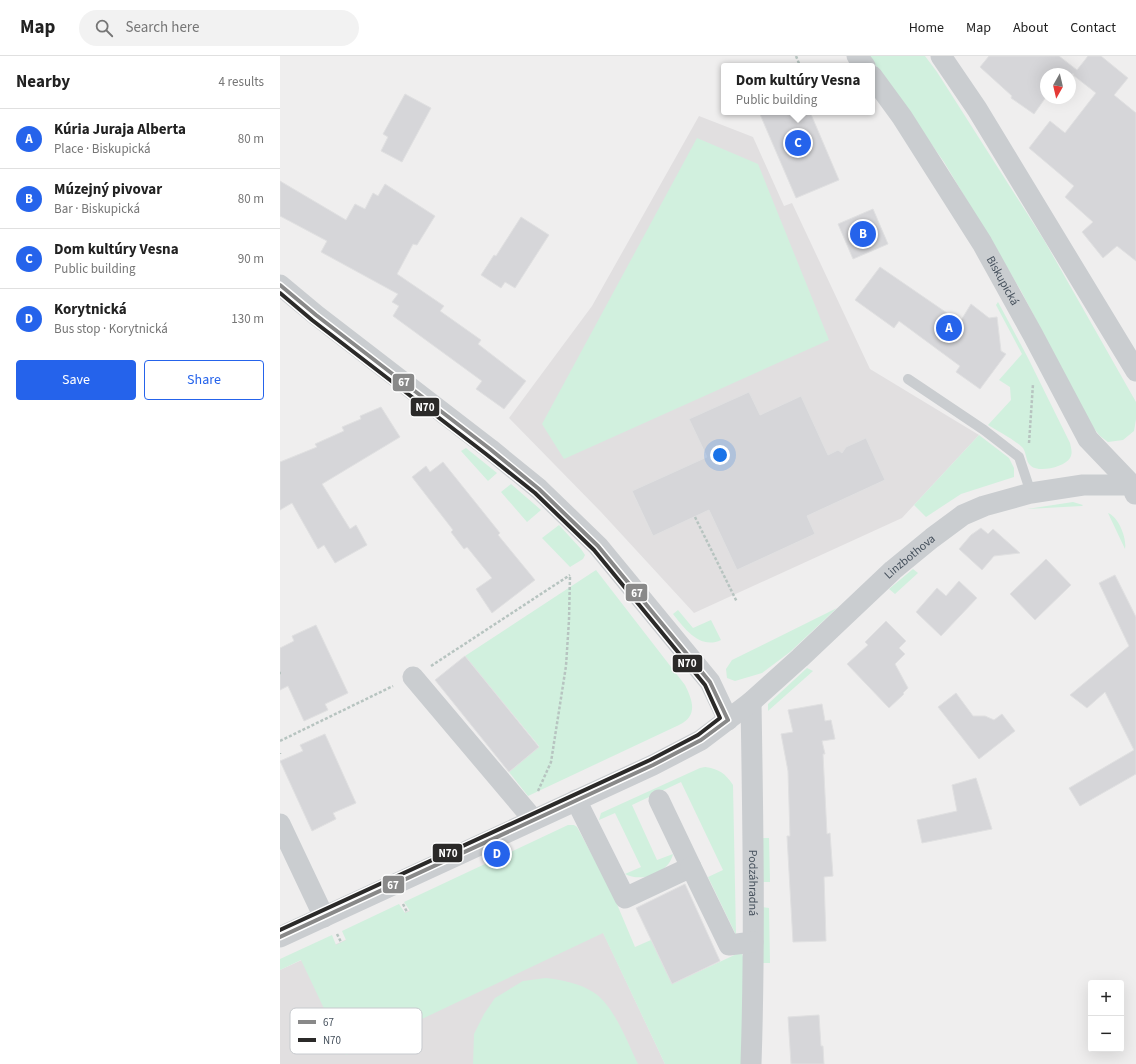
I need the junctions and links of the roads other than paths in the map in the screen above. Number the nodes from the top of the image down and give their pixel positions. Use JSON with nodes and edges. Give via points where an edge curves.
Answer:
{"nodes":[{"id":1,"x":941,"y":56,"type":"edge"},
{"id":2,"x":875,"y":80,"type":"edge"},
{"id":3,"x":280,"y":285,"type":"edge"},
{"id":4,"x":1136,"y":371,"type":"edge"},
{"id":5,"x":908,"y":379,"type":"dead end"},
{"id":6,"x":1135,"y":485,"type":"edge"},
{"id":7,"x":1029,"y":486,"type":"junction"},
{"id":8,"x":413,"y":677,"type":"dead end"},
{"id":9,"x":751,"y":702,"type":"junction"},
{"id":10,"x":728,"y":720,"type":"junction"},
{"id":11,"x":576,"y":800,"type":"junction"},
{"id":12,"x":659,"y":800,"type":"dead end"},
{"id":13,"x":533,"y":819,"type":"junction"},
{"id":14,"x":280,"y":824,"type":"edge"},
{"id":15,"x":691,"y":867,"type":"junction"},
{"id":16,"x":324,"y":917,"type":"junction"},
{"id":17,"x":280,"y":937,"type":"edge"},
{"id":18,"x":753,"y":942,"type":"junction"},
{"id":19,"x":751,"y":1064,"type":"edge"}],
"edges":[{"from":1,"to":4,"type":"street","via":[[977,109]]},
{"from":2,"to":6,"type":"street","name":"Biskupická","via":[[902,117],[982,243],[1088,439]]},
{"from":3,"to":10,"type":"street","via":[[539,488],[598,546],[710,682]]},
{"from":5,"to":7,"type":"lane","via":[[1019,457]]},
{"from":6,"to":7,"type":"street","name":"Linzbothova"},
{"from":7,"to":9,"type":"street","name":"Linzbothova","via":[[962,515],[894,570]]},
{"from":8,"to":13,"type":"street"},
{"from":9,"to":10,"type":"street","name":"Linzbothova"},
{"from":9,"to":18,"type":"street","name":"Podzáhradná"},
{"from":10,"to":11,"type":"street","name":"Linzbothova","via":[[694,743],[653,765]]},
{"from":11,"to":13,"type":"street","name":"Linzbothova"},
{"from":11,"to":15,"type":"street","via":[[625,898]]},
{"from":12,"to":15,"type":"street"},
{"from":13,"to":16,"type":"street","name":"Linzbothova"},
{"from":14,"to":16,"type":"street"},
{"from":15,"to":18,"type":"street","via":[[729,945]]},
{"from":16,"to":17,"type":"street","name":"Linzbothova"},
{"from":18,"to":19,"type":"street","name":"Podzáhradná"}]}
